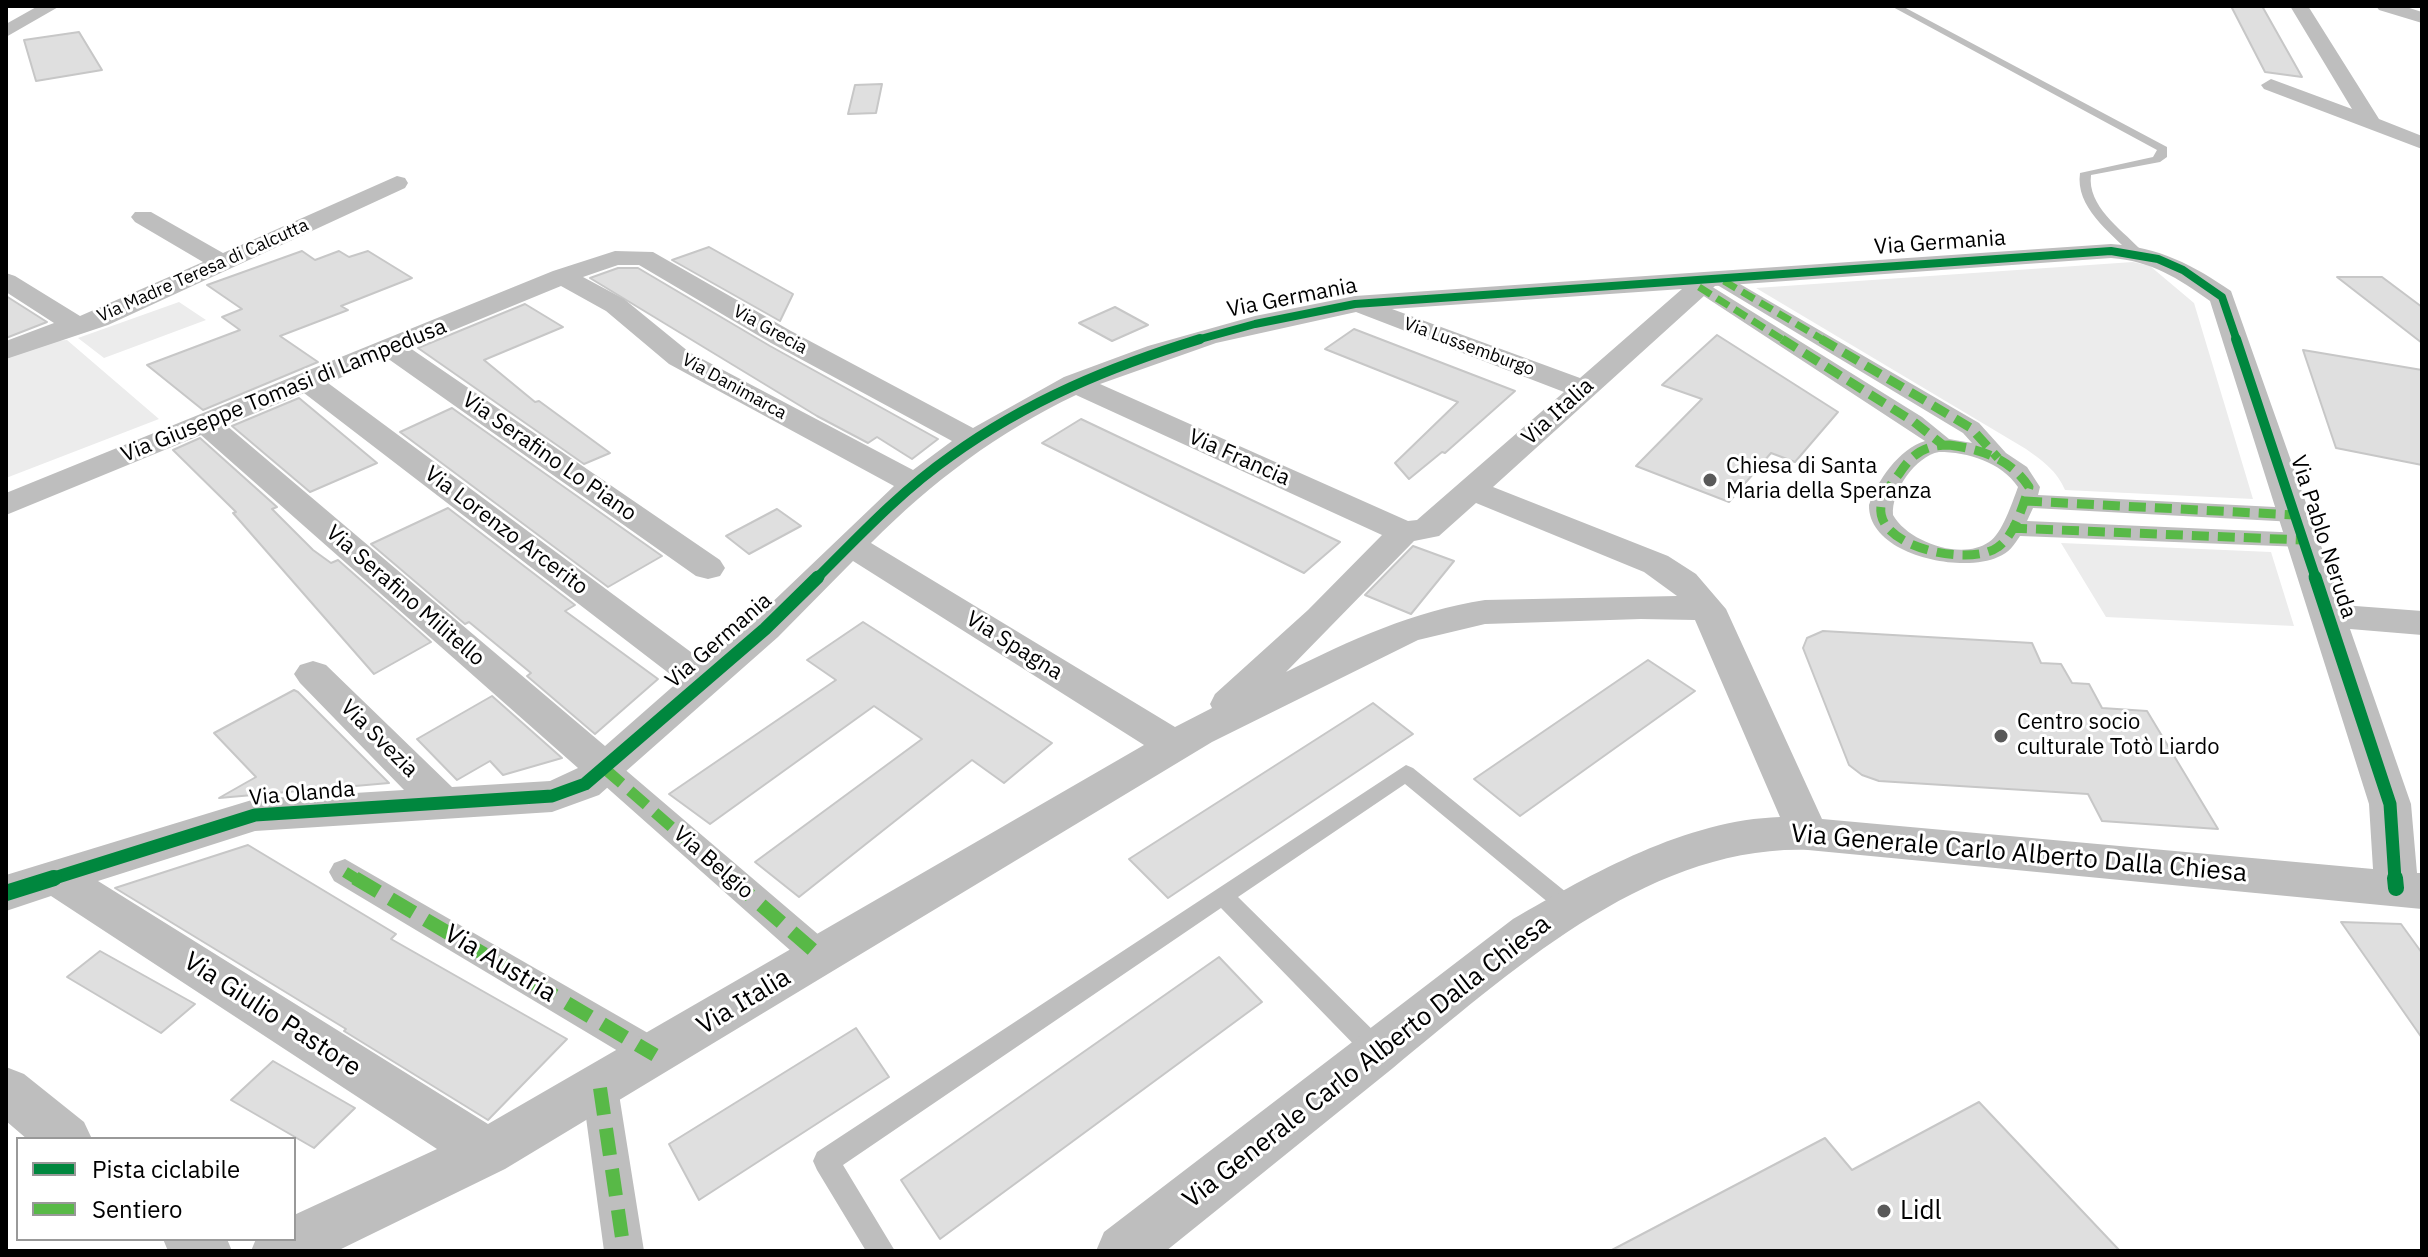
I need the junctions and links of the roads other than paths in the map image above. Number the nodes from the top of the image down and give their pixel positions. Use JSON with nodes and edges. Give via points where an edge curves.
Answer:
{"nodes":[{"id":1,"x":51,"y":6,"type":"edge"},
{"id":2,"x":1895,"y":6,"type":"edge"},
{"id":3,"x":2299,"y":6,"type":"edge"},
{"id":4,"x":2385,"y":6,"type":"edge"},
{"id":5,"x":2422,"y":18,"type":"edge"},
{"id":6,"x":6,"y":32,"type":"edge"},
{"id":7,"x":2271,"y":85,"type":"dead end"},
{"id":8,"x":2371,"y":123,"type":"junction"},
{"id":9,"x":2422,"y":143,"type":"edge"},
{"id":10,"x":397,"y":183,"type":"dead end"},
{"id":11,"x":143,"y":217,"type":"dead end"},
{"id":12,"x":2135,"y":251,"type":"junction"},
{"id":13,"x":224,"y":264,"type":"junction"},
{"id":14,"x":562,"y":276,"type":"junction"},
{"id":15,"x":6,"y":281,"type":"edge"},
{"id":16,"x":1709,"y":282,"type":"junction"},
{"id":17,"x":1355,"y":304,"type":"junction"},
{"id":18,"x":76,"y":325,"type":"junction"},
{"id":19,"x":390,"y":347,"type":"junction"},
{"id":20,"x":6,"y":351,"type":"edge"},
{"id":21,"x":307,"y":381,"type":"junction"},
{"id":22,"x":1074,"y":383,"type":"junction"},
{"id":23,"x":1583,"y":389,"type":"junction"},
{"id":24,"x":205,"y":423,"type":"junction"},
{"id":25,"x":973,"y":440,"type":"junction"},
{"id":26,"x":1943,"y":445,"type":"junction"},
{"id":27,"x":1998,"y":458,"type":"junction"},
{"id":28,"x":915,"y":484,"type":"junction"},
{"id":29,"x":1473,"y":490,"type":"junction"},
{"id":30,"x":2025,"y":501,"type":"junction"},
{"id":31,"x":6,"y":505,"type":"edge"},
{"id":32,"x":2299,"y":527,"type":"junction"},
{"id":33,"x":2010,"y":528,"type":"junction"},
{"id":34,"x":1404,"y":532,"type":"junction"},
{"id":35,"x":851,"y":545,"type":"junction"},
{"id":36,"x":708,"y":568,"type":"dead end"},
{"id":37,"x":1708,"y":609,"type":"junction"},
{"id":38,"x":2328,"y":616,"type":"junction"},
{"id":39,"x":2422,"y":623,"type":"edge"},
{"id":40,"x":313,"y":674,"type":"dead end"},
{"id":41,"x":704,"y":681,"type":"junction"},
{"id":42,"x":1187,"y":739,"type":"junction"},
{"id":43,"x":605,"y":769,"type":"junction"},
{"id":44,"x":444,"y":804,"type":"junction"},
{"id":45,"x":1808,"y":834,"type":"junction"},
{"id":46,"x":345,"y":872,"type":"dead end"},
{"id":47,"x":57,"y":878,"type":"junction"},
{"id":48,"x":2409,"y":889,"type":"edge"},
{"id":49,"x":6,"y":893,"type":"edge"},
{"id":50,"x":1223,"y":896,"type":"junction"},
{"id":51,"x":1569,"y":907,"type":"junction"},
{"id":52,"x":821,"y":957,"type":"junction"},
{"id":53,"x":1377,"y":1051,"type":"junction"},
{"id":54,"x":655,"y":1055,"type":"junction"},
{"id":55,"x":600,"y":1088,"type":"junction"},
{"id":56,"x":6,"y":1090,"type":"edge"},
{"id":57,"x":64,"y":1137,"type":"edge"},
{"id":58,"x":487,"y":1152,"type":"junction"},
{"id":59,"x":278,"y":1251,"type":"edge"},
{"id":60,"x":624,"y":1251,"type":"edge"},
{"id":61,"x":881,"y":1251,"type":"edge"},
{"id":62,"x":1123,"y":1251,"type":"edge"}],
"edges":[{"from":1,"to":6,"type":"street"},
{"from":2,"to":12,"type":"lane","via":[[2163,149],[2156,160],[2098,169],[2086,173],[2083,182],[2088,198]]},
{"from":3,"to":8,"type":"street"},
{"from":4,"to":5,"type":"street"},
{"from":7,"to":8,"type":"street"},
{"from":8,"to":9,"type":"street"},
{"from":10,"to":13,"type":"street","name":"Via Madre Teresa di Calcutta"},
{"from":11,"to":13,"type":"street"},
{"from":12,"to":16,"type":"street","name":"Via Germania"},
{"from":12,"to":32,"type":"street","name":"Via Pablo Neruda","via":[[2173,262],[2222,297]]},
{"from":13,"to":18,"type":"street","name":"Via Madre Teresa di Calcutta"},
{"from":14,"to":19,"type":"street","name":"Via Giuseppe Tomasi di Lampedusa"},
{"from":14,"to":25,"type":"street","name":"Via Grecia","via":[[615,258],[644,257]]},
{"from":14,"to":28,"type":"street","name":"Via Danimarca","via":[[615,305],[679,358]]},
{"from":15,"to":18,"type":"street"},
{"from":16,"to":17,"type":"street","name":"Via Germania"},
{"from":16,"to":23,"type":"street","name":"Via Italia"},
{"from":16,"to":26,"type":"street"},
{"from":16,"to":27,"type":"street","via":[[1971,428]]},
{"from":17,"to":22,"type":"street","name":"Via Germania","via":[[1193,340]]},
{"from":17,"to":23,"type":"street","name":"Via Lussemburgo"},
{"from":18,"to":20,"type":"street","name":"Via Madre Teresa di Calcutta"},
{"from":19,"to":21,"type":"street","name":"Via Giuseppe Tomasi di Lampedusa"},
{"from":19,"to":36,"type":"street","name":"Via Serafino Lo Piano"},
{"from":21,"to":24,"type":"street","name":"Via Giuseppe Tomasi di Lampedusa"},
{"from":21,"to":41,"type":"street","name":"Via Lorenzo Arcerito"},
{"from":22,"to":25,"type":"street","name":"Via Germania"},
{"from":22,"to":34,"type":"street","name":"Via Francia"},
{"from":23,"to":29,"type":"street","name":"Via Italia"},
{"from":24,"to":31,"type":"street","name":"Via Giuseppe Tomasi di Lampedusa"},
{"from":24,"to":43,"type":"street","name":"Via Serafino Militello"},
{"from":25,"to":28,"type":"street","name":"Via Germania"},
{"from":26,"to":27,"type":"street"},
{"from":26,"to":33,"type":"street","via":[[1921,449],[1909,460],[1880,502],[1881,518],[1896,535],[1922,549],[1953,556],[1981,556],[2000,547]]},
{"from":27,"to":30,"type":"street","via":[[2019,472],[2029,487]]},
{"from":28,"to":35,"type":"street","name":"Via Germania"},
{"from":29,"to":34,"type":"street","name":"Via Italia","via":[[1427,529]]},
{"from":29,"to":37,"type":"street","via":[[1656,564],[1684,582]]},
{"from":30,"to":32,"type":"street"},
{"from":30,"to":33,"type":"street"},
{"from":32,"to":33,"type":"street"},
{"from":32,"to":38,"type":"street","name":"Via Pablo Neruda"},
{"from":34,"to":42,"type":"street","via":[[1321,618]]},
{"from":35,"to":41,"type":"street","name":"Via Germania"},
{"from":35,"to":42,"type":"street","name":"Via Spagna"},
{"from":37,"to":42,"type":"street","via":[[1459,616],[1360,651]]},
{"from":37,"to":45,"type":"street"},
{"from":38,"to":39,"type":"street"},
{"from":38,"to":48,"type":"street","name":"Via Pablo Neruda","via":[[2390,804]]},
{"from":40,"to":44,"type":"street","name":"Via Svezia"},
{"from":41,"to":43,"type":"street","name":"Via Germania"},
{"from":42,"to":52,"type":"street","name":"Via Italia"},
{"from":43,"to":44,"type":"street","name":"Via Olanda","via":[[585,784],[552,796]]},
{"from":43,"to":52,"type":"street","name":"Via Belgio"},
{"from":44,"to":47,"type":"street","name":"Via Olanda","via":[[255,815]]},
{"from":45,"to":48,"type":"street","name":"Via Generale Carlo Alberto Dalla Chiesa"},
{"from":45,"to":51,"type":"street","name":"Via Generale Carlo Alberto Dalla Chiesa","via":[[1732,839]]},
{"from":46,"to":54,"type":"street","name":"Via Austria"},
{"from":47,"to":49,"type":"street","name":"Via Olanda"},
{"from":47,"to":58,"type":"street","name":"Via Giulio Pastore"},
{"from":50,"to":51,"type":"lane","via":[[1406,773]]},
{"from":50,"to":53,"type":"lane"},
{"from":50,"to":61,"type":"lane","via":[[826,1161]]},
{"from":51,"to":53,"type":"street","name":"Via Generale Carlo Alberto Dalla Chiesa"},
{"from":52,"to":54,"type":"street","name":"Via Italia"},
{"from":53,"to":62,"type":"street","name":"Via Generale Carlo Alberto Dalla Chiesa"},
{"from":54,"to":55,"type":"street","name":"Via Italia"},
{"from":55,"to":58,"type":"street","name":"Via Italia"},
{"from":55,"to":60,"type":"street"},
{"from":56,"to":57,"type":"street"},
{"from":58,"to":59,"type":"street","name":"Via Italia"}]}
